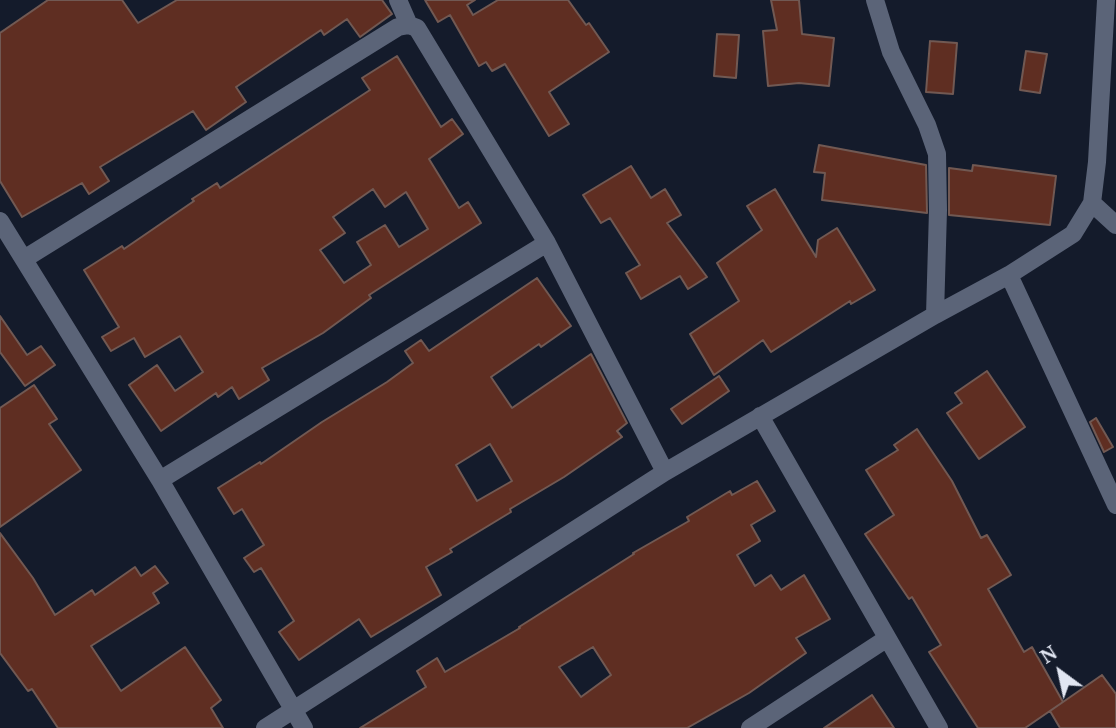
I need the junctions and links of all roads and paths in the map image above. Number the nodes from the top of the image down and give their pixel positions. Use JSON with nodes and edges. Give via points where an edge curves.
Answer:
{"nodes":[{"id":1,"x":398,"y":0,"type":"edge"},
{"id":2,"x":875,"y":0,"type":"edge"},
{"id":3,"x":1106,"y":0,"type":"edge"},
{"id":4,"x":409,"y":25,"type":"junction"},
{"id":5,"x":1092,"y":203,"type":"junction"},
{"id":6,"x":0,"y":221,"type":"edge"},
{"id":7,"x":1116,"y":225,"type":"edge"},
{"id":8,"x":547,"y":243,"type":"junction"},
{"id":9,"x":24,"y":259,"type":"junction"},
{"id":10,"x":1009,"y":275,"type":"junction"},
{"id":11,"x":935,"y":315,"type":"junction"},
{"id":12,"x":760,"y":416,"type":"junction"},
{"id":13,"x":665,"y":472,"type":"junction"},
{"id":14,"x":160,"y":480,"type":"junction"},
{"id":15,"x":1116,"y":505,"type":"edge"},
{"id":16,"x":886,"y":639,"type":"junction"},
{"id":17,"x":293,"y":710,"type":"junction"},
{"id":18,"x":265,"y":728,"type":"edge"},
{"id":19,"x":304,"y":728,"type":"edge"},
{"id":20,"x":750,"y":728,"type":"edge"},
{"id":21,"x":939,"y":728,"type":"edge"}],
"edges":[{"from":1,"to":4,"type":"street"},
{"from":2,"to":11,"type":"street","via":[[891,52],[928,125],[937,154]]},
{"from":3,"to":5,"type":"street"},
{"from":4,"to":8,"type":"street","via":[[417,27]]},
{"from":4,"to":9,"type":"street","via":[[398,27]]},
{"from":5,"to":7,"type":"street"},
{"from":5,"to":10,"type":"street","via":[[1073,234]]},
{"from":6,"to":9,"type":"street"},
{"from":8,"to":13,"type":"street"},
{"from":8,"to":14,"type":"street"},
{"from":9,"to":14,"type":"street"},
{"from":10,"to":11,"type":"street"},
{"from":10,"to":15,"type":"street"},
{"from":11,"to":12,"type":"street"},
{"from":12,"to":13,"type":"street"},
{"from":12,"to":16,"type":"street"},
{"from":13,"to":17,"type":"street"},
{"from":14,"to":17,"type":"street"},
{"from":16,"to":20,"type":"street"},
{"from":16,"to":21,"type":"street"},
{"from":17,"to":18,"type":"street"},
{"from":17,"to":19,"type":"street"}]}
